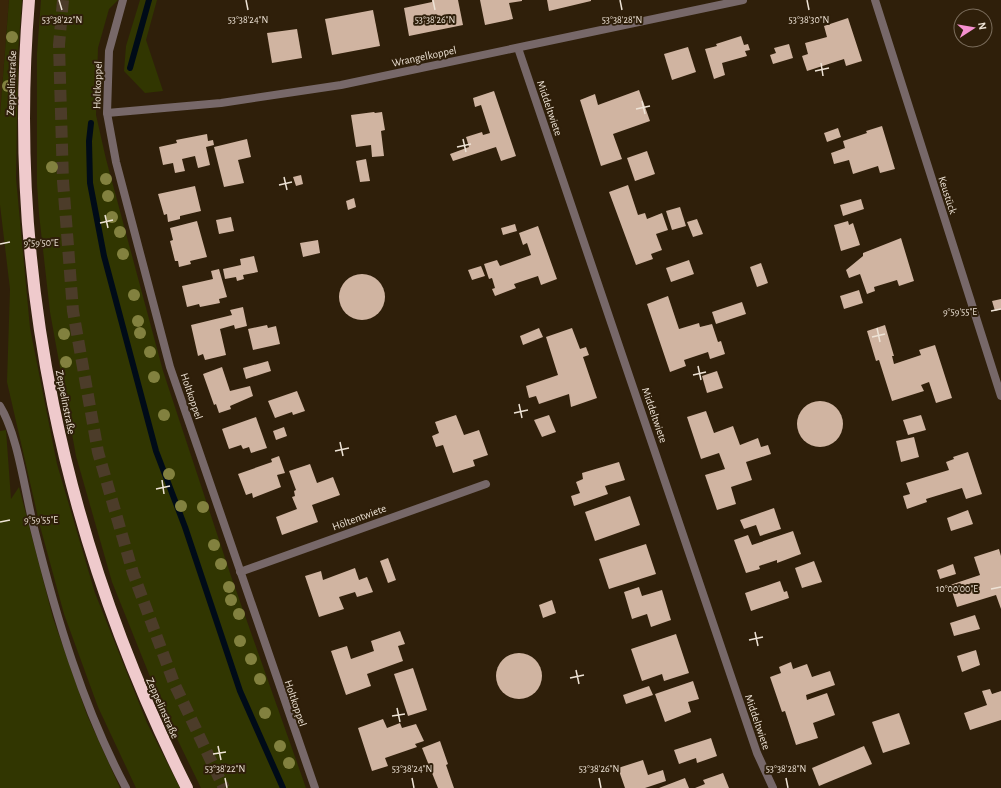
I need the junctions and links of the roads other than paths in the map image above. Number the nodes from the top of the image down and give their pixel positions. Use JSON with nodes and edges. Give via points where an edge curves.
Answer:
{"nodes":[{"id":1,"x":29,"y":0,"type":"edge"},
{"id":2,"x":124,"y":0,"type":"edge"},
{"id":3,"x":743,"y":0,"type":"edge"},
{"id":4,"x":875,"y":0,"type":"edge"},
{"id":5,"x":518,"y":48,"type":"junction"},
{"id":6,"x":107,"y":113,"type":"junction"},
{"id":7,"x":1001,"y":396,"type":"edge"},
{"id":8,"x":0,"y":406,"type":"edge"},
{"id":9,"x":486,"y":484,"type":"dead end"},
{"id":10,"x":240,"y":572,"type":"junction"},
{"id":11,"x":126,"y":788,"type":"edge"},
{"id":12,"x":187,"y":788,"type":"edge"},
{"id":13,"x":315,"y":788,"type":"edge"},
{"id":14,"x":773,"y":788,"type":"edge"}],
"edges":[{"from":1,"to":12,"type":"highway","name":"Zeppelinstraße","via":[[23,85],[24,181],[36,307],[53,409],[88,545],[108,605],[148,707]]},
{"from":2,"to":6,"type":"street","name":"Holtkoppel","via":[[109,51]]},
{"from":3,"to":5,"type":"street","name":"Wrangelkoppel"},
{"from":4,"to":7,"type":"street","name":"Keustück"},
{"from":5,"to":6,"type":"street","name":"Wrangelkoppel","via":[[342,85],[271,97]]},
{"from":5,"to":14,"type":"street","name":"Middeltwiete","via":[[756,753]]},
{"from":6,"to":10,"type":"street","name":"Holtkoppel","via":[[116,162],[170,368]]},
{"from":8,"to":11,"type":"street","via":[[12,434],[57,617],[91,712]]},
{"from":9,"to":10,"type":"street","name":"Höltentwiete"},
{"from":10,"to":13,"type":"street","name":"Holtkoppel"}]}
